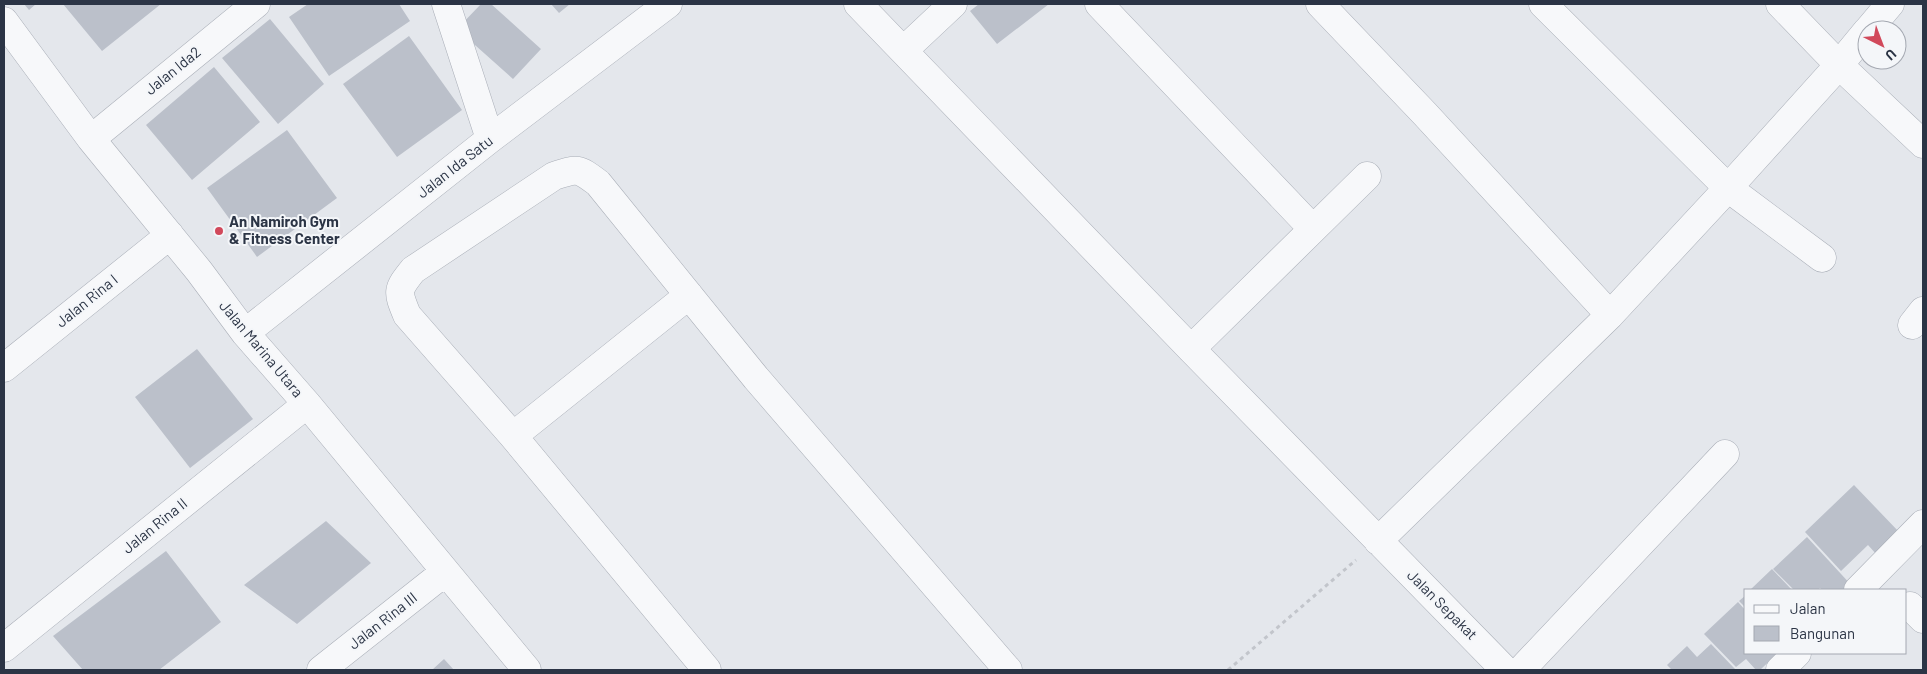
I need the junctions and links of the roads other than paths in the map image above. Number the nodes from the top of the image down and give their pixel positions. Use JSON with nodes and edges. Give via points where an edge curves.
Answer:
{"nodes":[{"id":1,"x":256,"y":4,"type":"edge"},
{"id":2,"x":668,"y":4,"type":"edge"},
{"id":3,"x":858,"y":4,"type":"edge"},
{"id":4,"x":953,"y":4,"type":"edge"},
{"id":5,"x":1099,"y":4,"type":"edge"},
{"id":6,"x":1320,"y":4,"type":"edge"},
{"id":7,"x":1543,"y":4,"type":"edge"},
{"id":8,"x":1780,"y":4,"type":"edge"},
{"id":9,"x":1890,"y":4,"type":"edge"},
{"id":10,"x":456,"y":9,"type":"edge"},
{"id":11,"x":1876,"y":20,"type":"edge"},
{"id":12,"x":4,"y":21,"type":"edge"},
{"id":13,"x":1857,"y":42,"type":"edge"},
{"id":14,"x":904,"y":50,"type":"junction"},
{"id":15,"x":1839,"y":65,"type":"junction"},
{"id":16,"x":90,"y":139,"type":"junction"},
{"id":17,"x":490,"y":139,"type":"junction"},
{"id":18,"x":1923,"y":144,"type":"edge"},
{"id":19,"x":1366,"y":176,"type":"dead end"},
{"id":20,"x":1728,"y":188,"type":"junction"},
{"id":21,"x":1312,"y":228,"type":"junction"},
{"id":22,"x":170,"y":235,"type":"junction"},
{"id":23,"x":1822,"y":258,"type":"dead end"},
{"id":24,"x":689,"y":295,"type":"junction"},
{"id":25,"x":1610,"y":315,"type":"junction"},
{"id":26,"x":245,"y":333,"type":"junction"},
{"id":27,"x":1191,"y":349,"type":"junction"},
{"id":28,"x":4,"y":368,"type":"edge"},
{"id":29,"x":307,"y":404,"type":"junction"},
{"id":30,"x":513,"y":436,"type":"junction"},
{"id":31,"x":1725,"y":454,"type":"dead end"},
{"id":32,"x":1923,"y":524,"type":"edge"},
{"id":33,"x":1378,"y":541,"type":"junction"},
{"id":34,"x":445,"y":572,"type":"junction"},
{"id":35,"x":1859,"y":589,"type":"edge"},
{"id":36,"x":4,"y":648,"type":"edge"},
{"id":37,"x":1796,"y":654,"type":"edge"},
{"id":38,"x":321,"y":670,"type":"edge"},
{"id":39,"x":527,"y":670,"type":"edge"},
{"id":40,"x":707,"y":670,"type":"edge"},
{"id":41,"x":1008,"y":670,"type":"edge"},
{"id":42,"x":1505,"y":670,"type":"edge"},
{"id":43,"x":1521,"y":670,"type":"edge"},
{"id":44,"x":1780,"y":670,"type":"edge"}],
"edges":[{"from":1,"to":16,"type":"street","name":"Jalan Ida2"},
{"from":2,"to":17,"type":"street","name":"Jalan Ida Satu"},
{"from":3,"to":14,"type":"street","name":"Jalan Sepakat"},
{"from":4,"to":14,"type":"street"},
{"from":5,"to":21,"type":"street"},
{"from":6,"to":25,"type":"street"},
{"from":7,"to":20,"type":"street"},
{"from":8,"to":15,"type":"street"},
{"from":9,"to":11,"type":"street"},
{"from":10,"to":17,"type":"street"},
{"from":12,"to":16,"type":"street","name":"Jalan Marina Utara"},
{"from":13,"to":15,"type":"street"},
{"from":14,"to":27,"type":"street","name":"Jalan Sepakat"},
{"from":15,"to":18,"type":"street"},
{"from":15,"to":20,"type":"street"},
{"from":16,"to":22,"type":"street","name":"Jalan Marina Utara"},
{"from":17,"to":26,"type":"street","name":"Jalan Ida Satu"},
{"from":19,"to":21,"type":"street"},
{"from":20,"to":23,"type":"street"},
{"from":20,"to":25,"type":"street"},
{"from":21,"to":27,"type":"street"},
{"from":22,"to":26,"type":"street","name":"Jalan Marina Utara"},
{"from":22,"to":28,"type":"street","name":"Jalan Rina I"},
{"from":24,"to":30,"type":"street"},
{"from":24,"to":30,"type":"street","via":[[598,183],[584,172],[573,169],[554,176],[413,270],[400,286],[400,299],[407,315]]},
{"from":24,"to":41,"type":"street","via":[[756,378]]},
{"from":25,"to":33,"type":"street"},
{"from":26,"to":29,"type":"street","name":"Jalan Marina Utara"},
{"from":27,"to":33,"type":"street","name":"Jalan Sepakat"},
{"from":29,"to":34,"type":"street","name":"Jalan Marina Utara"},
{"from":29,"to":36,"type":"street","name":"Jalan Rina II"},
{"from":30,"to":40,"type":"street"},
{"from":31,"to":43,"type":"street"},
{"from":32,"to":35,"type":"street"},
{"from":33,"to":42,"type":"street","name":"Jalan Sepakat"},
{"from":34,"to":38,"type":"street","name":"Jalan Rina III"},
{"from":34,"to":39,"type":"street","name":"Jalan Marina Utara"},
{"from":37,"to":44,"type":"street"}]}
